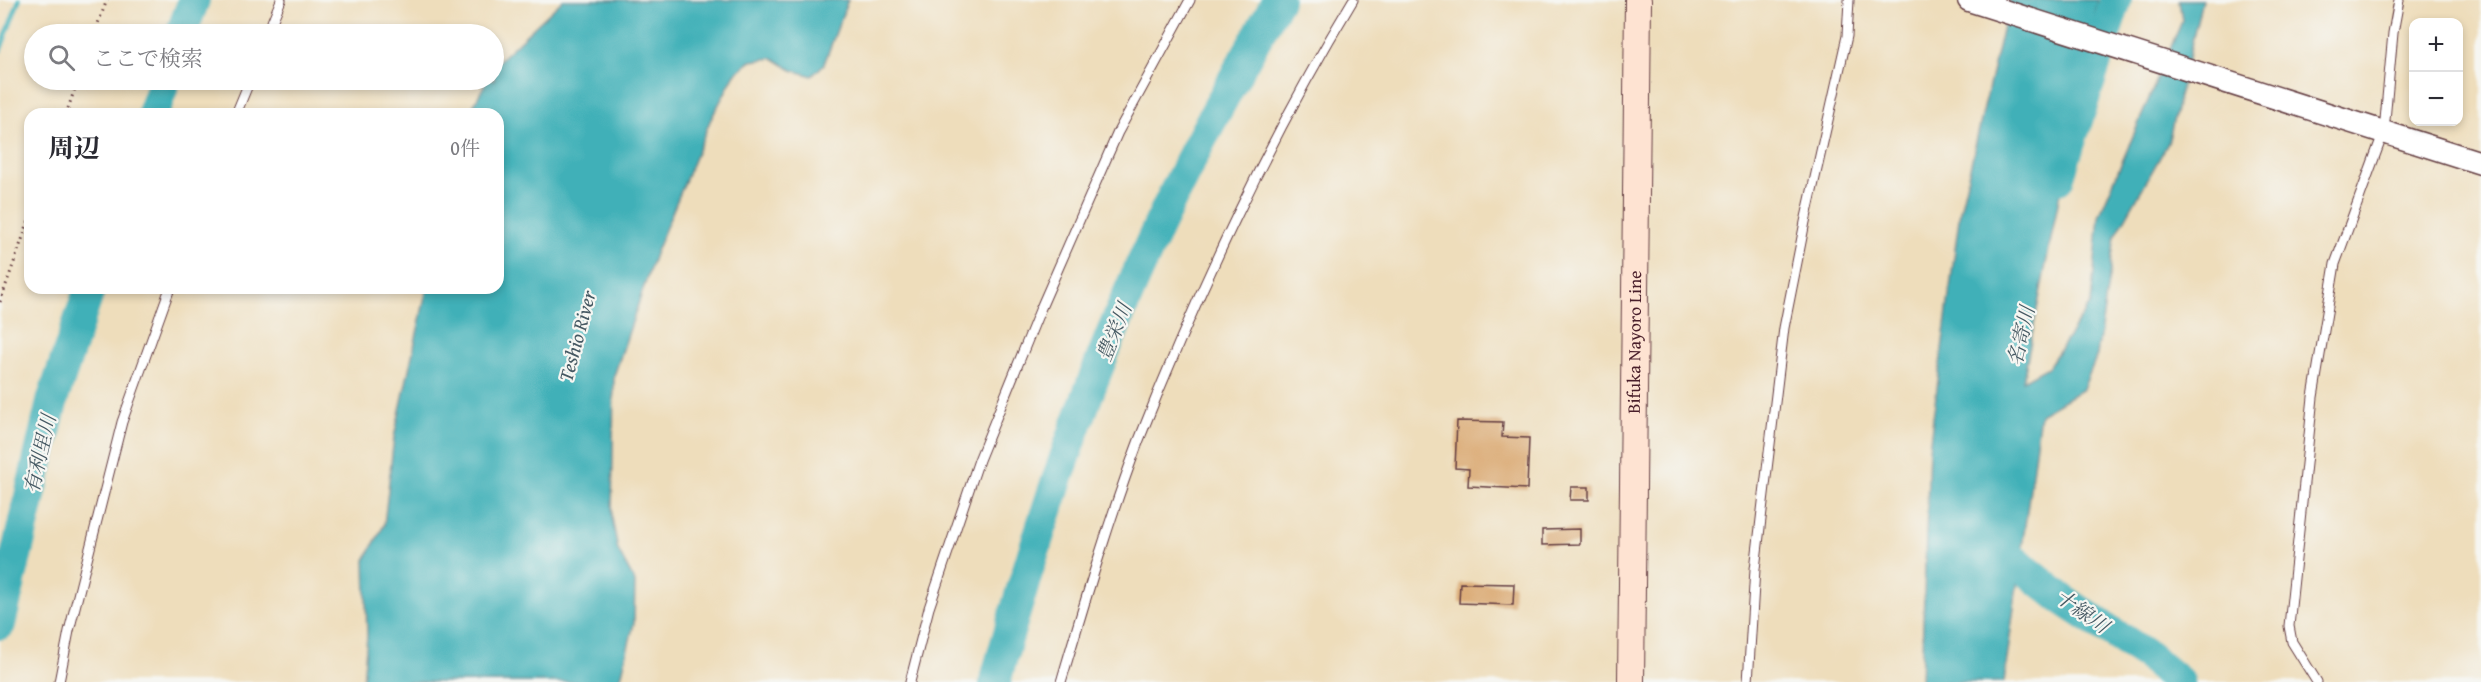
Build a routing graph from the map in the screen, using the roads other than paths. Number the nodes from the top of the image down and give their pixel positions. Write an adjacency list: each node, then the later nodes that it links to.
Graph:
1 (281, 0): 8 (lane)
2 (1190, 0): 15 (lane)
3 (1353, 0): 16 (lane)
4 (1638, 0): 17 (main road, Bifuka Nayoro Line)
5 (1849, 0): 18 (lane)
6 (1969, 0): 11 (street)
7 (2399, 0): 11 (lane)
8 (271, 24)
9 (246, 90): 10 (lane)
10 (238, 108)
11 (2384, 131): 12 (street); 19 (lane)
12 (2481, 163)
13 (168, 294): 14 (lane)
14 (59, 682)
15 (910, 682)
16 (1061, 682)
17 (1631, 682)
18 (1748, 682)
19 (2317, 682)

